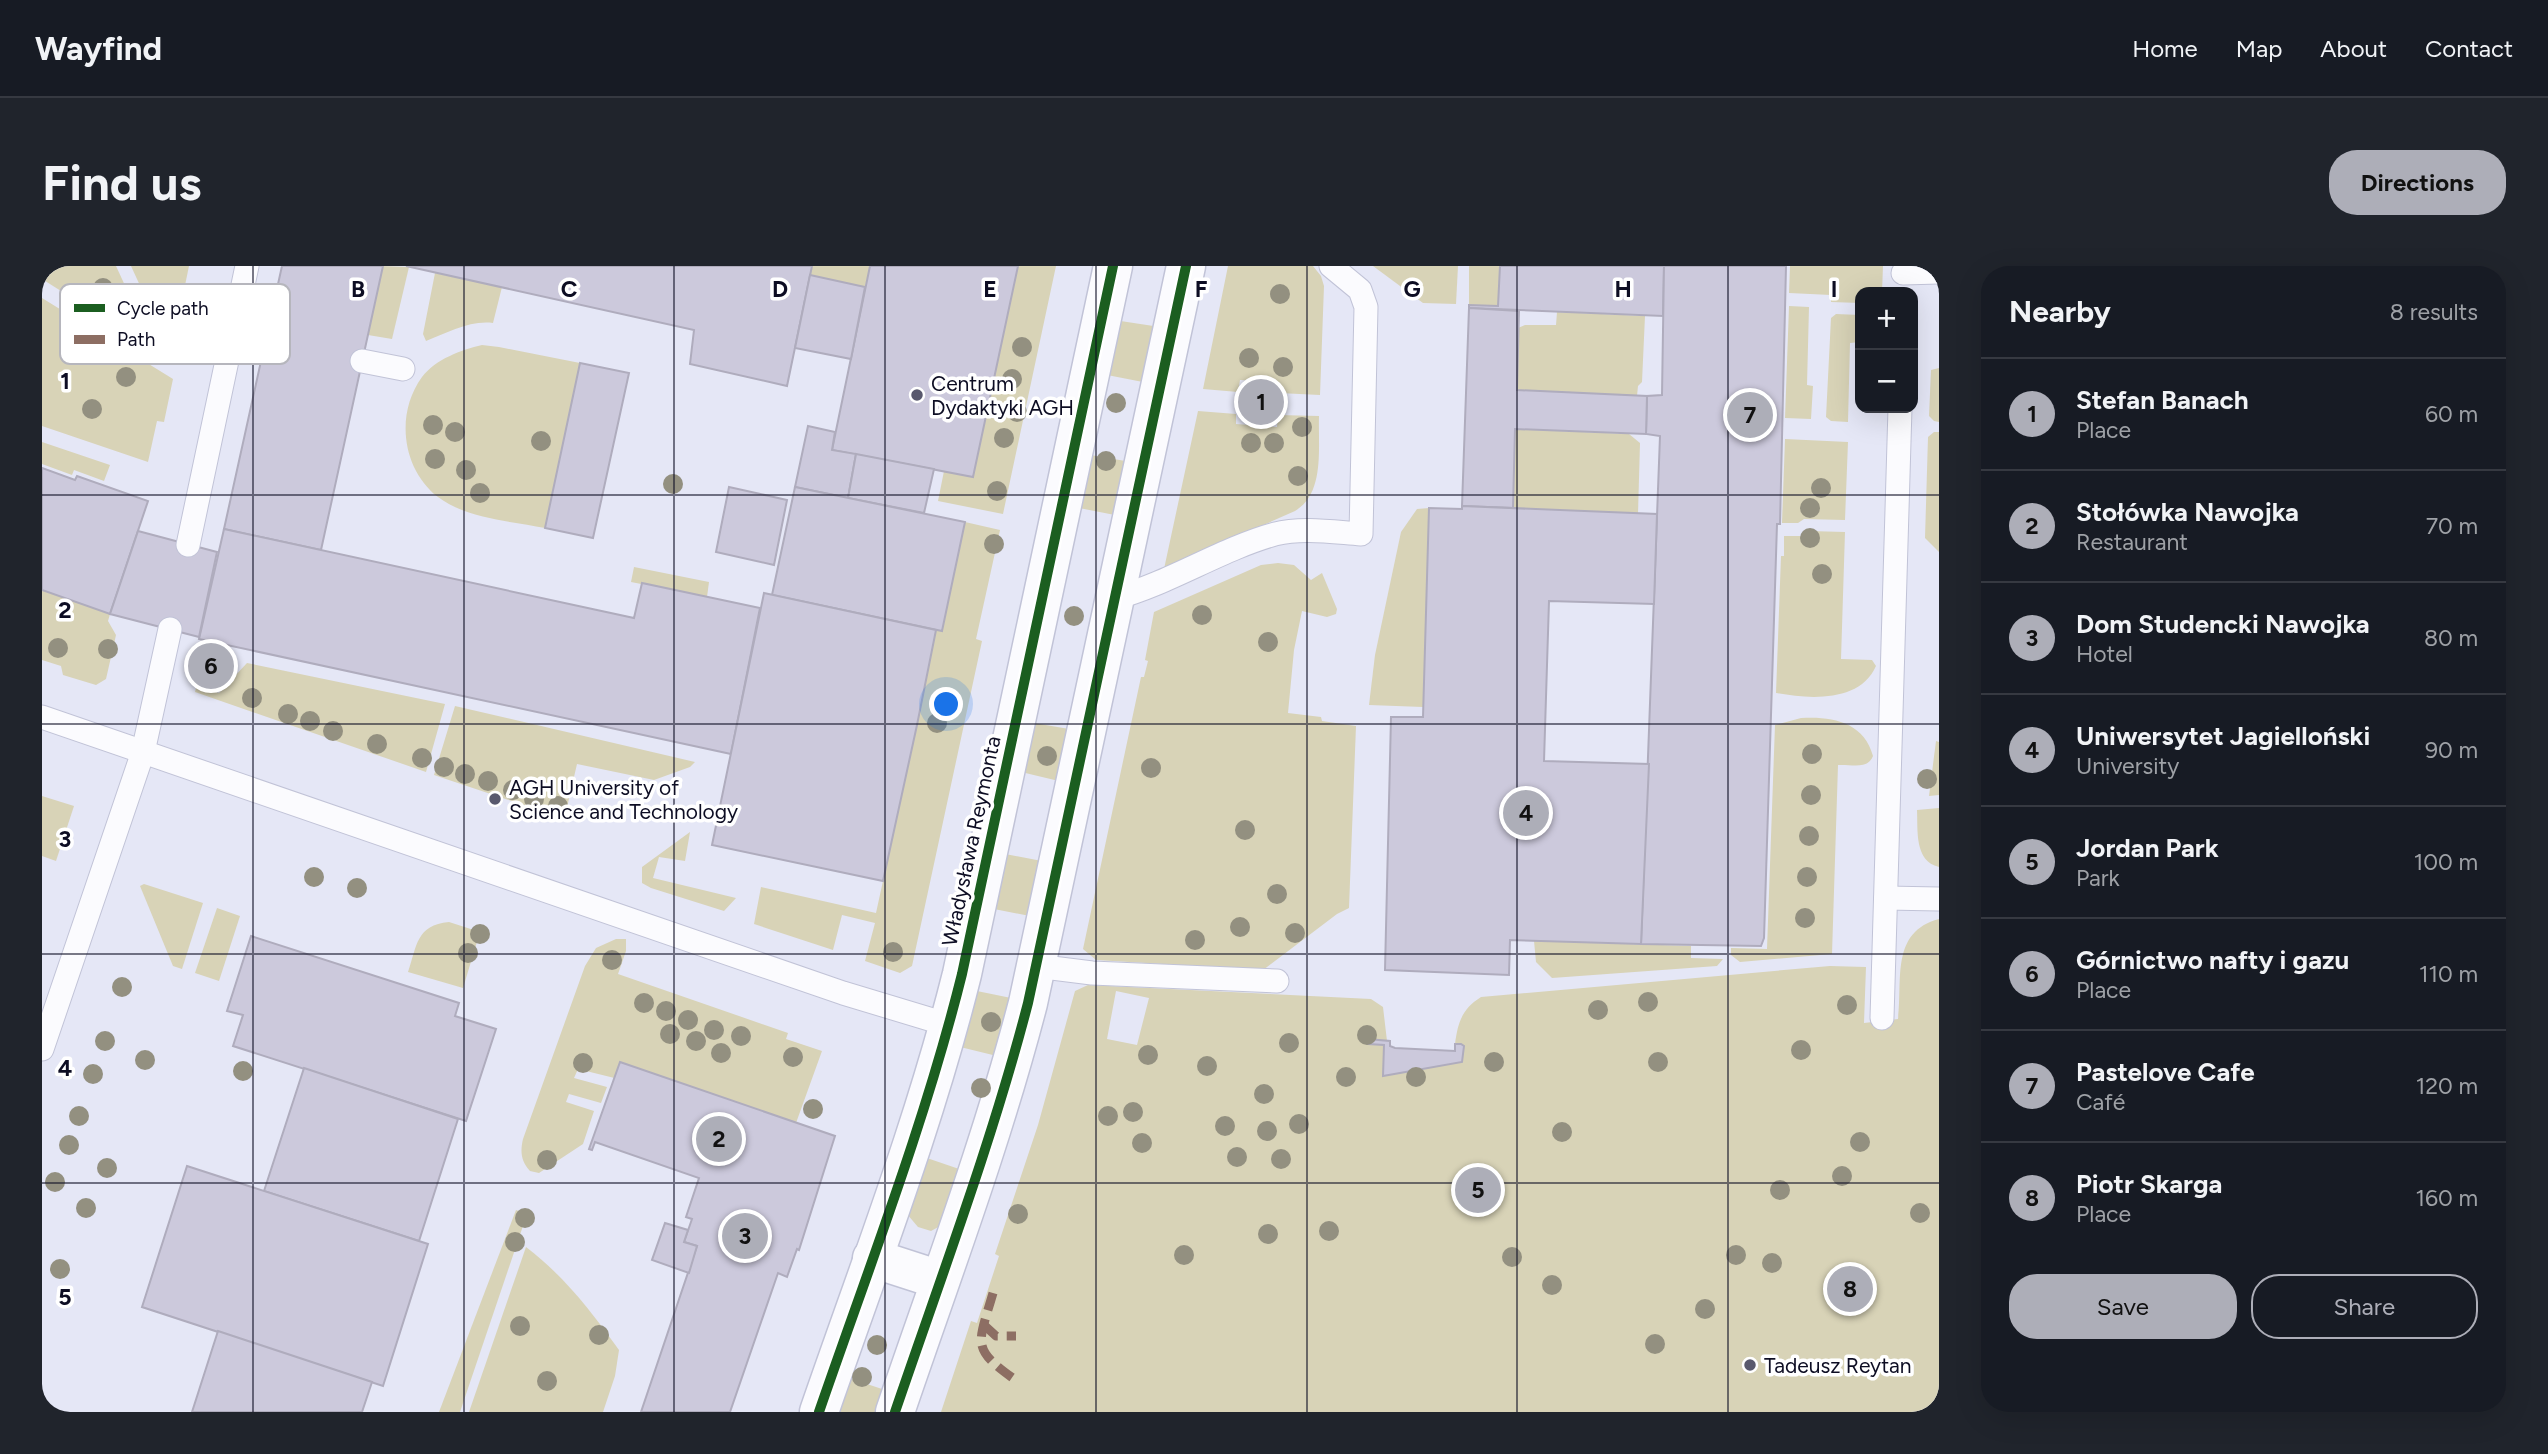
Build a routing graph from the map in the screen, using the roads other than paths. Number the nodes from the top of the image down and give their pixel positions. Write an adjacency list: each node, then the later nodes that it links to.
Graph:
1 (247, 266): 7 (lane)
2 (1113, 266): 22 (street, Władysława Reymonta)
3 (1186, 266): 13 (street)
4 (1331, 266): 13 (lane)
5 (1939, 272): 6 (lane)
6 (1903, 277)
7 (243, 284)
8 (362, 361): 10 (lane)
9 (226, 364): 12 (lane)
10 (403, 369)
11 (1900, 413): 17 (lane)
12 (188, 545)
13 (1115, 598): 19 (street)
14 (170, 629): 16 (lane)
15 (42, 717): 16 (lane)
16 (143, 752): 22 (lane); 23 (lane)
17 (1886, 898): 18 (lane); 21 (lane)
18 (1939, 899)
19 (1036, 966): 20 (lane); 25 (street)
20 (1277, 981)
21 (1882, 1018)
22 (949, 1025): 24 (street, Władysława Reymonta)
23 (42, 1049)
24 (872, 1258): 25 (street); 26 (street, Władysława Reymonta)
25 (940, 1280): 27 (street)
26 (819, 1412)
27 (895, 1412)

